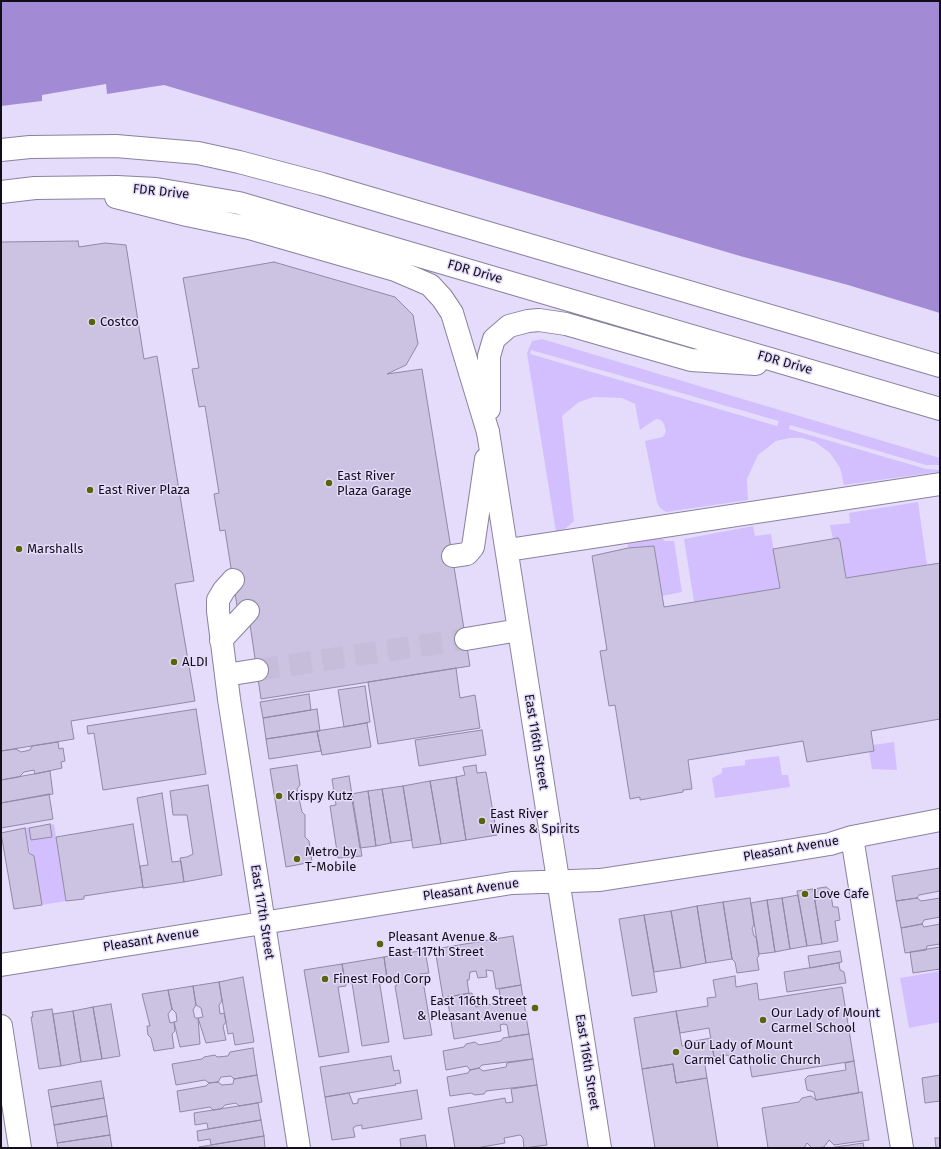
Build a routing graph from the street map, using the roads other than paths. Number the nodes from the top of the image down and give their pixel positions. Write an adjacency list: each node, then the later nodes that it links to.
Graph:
1 (1, 150): 5 (main road)
2 (76, 186): 3 (main road, FDR Drive); 4 (main road, FDR Drive); 7 (main road)
3 (1, 192)
4 (793, 366): 6 (main road, FDR Drive); 7 (main road)
5 (940, 366)
6 (940, 409)
7 (489, 434): 9 (main road, East 116th Street); 10 (main road)
8 (940, 484): 9 (main road)
9 (508, 550): 12 (main road, East 116th Street)
10 (454, 556)
11 (230, 609): 15 (main road, East 117th Street)
12 (519, 630): 13 (main road); 18 (main road, East 116th Street)
13 (466, 639)
14 (257, 670): 15 (main road)
15 (226, 675): 19 (main road, East 117th Street)
16 (940, 820): 17 (main road, Pleasant Avenue)
17 (852, 837): 18 (main road, Pleasant Avenue); 25 (main road)
18 (558, 881): 19 (main road, Pleasant Avenue); 24 (main road, East 116th Street)
19 (264, 922): 20 (main road, Pleasant Avenue); 23 (main road, East 117th Street)
20 (1, 965)
21 (1, 1026): 22 (main road)
22 (20, 1148)
23 (299, 1148)
24 (600, 1148)
25 (902, 1148)

